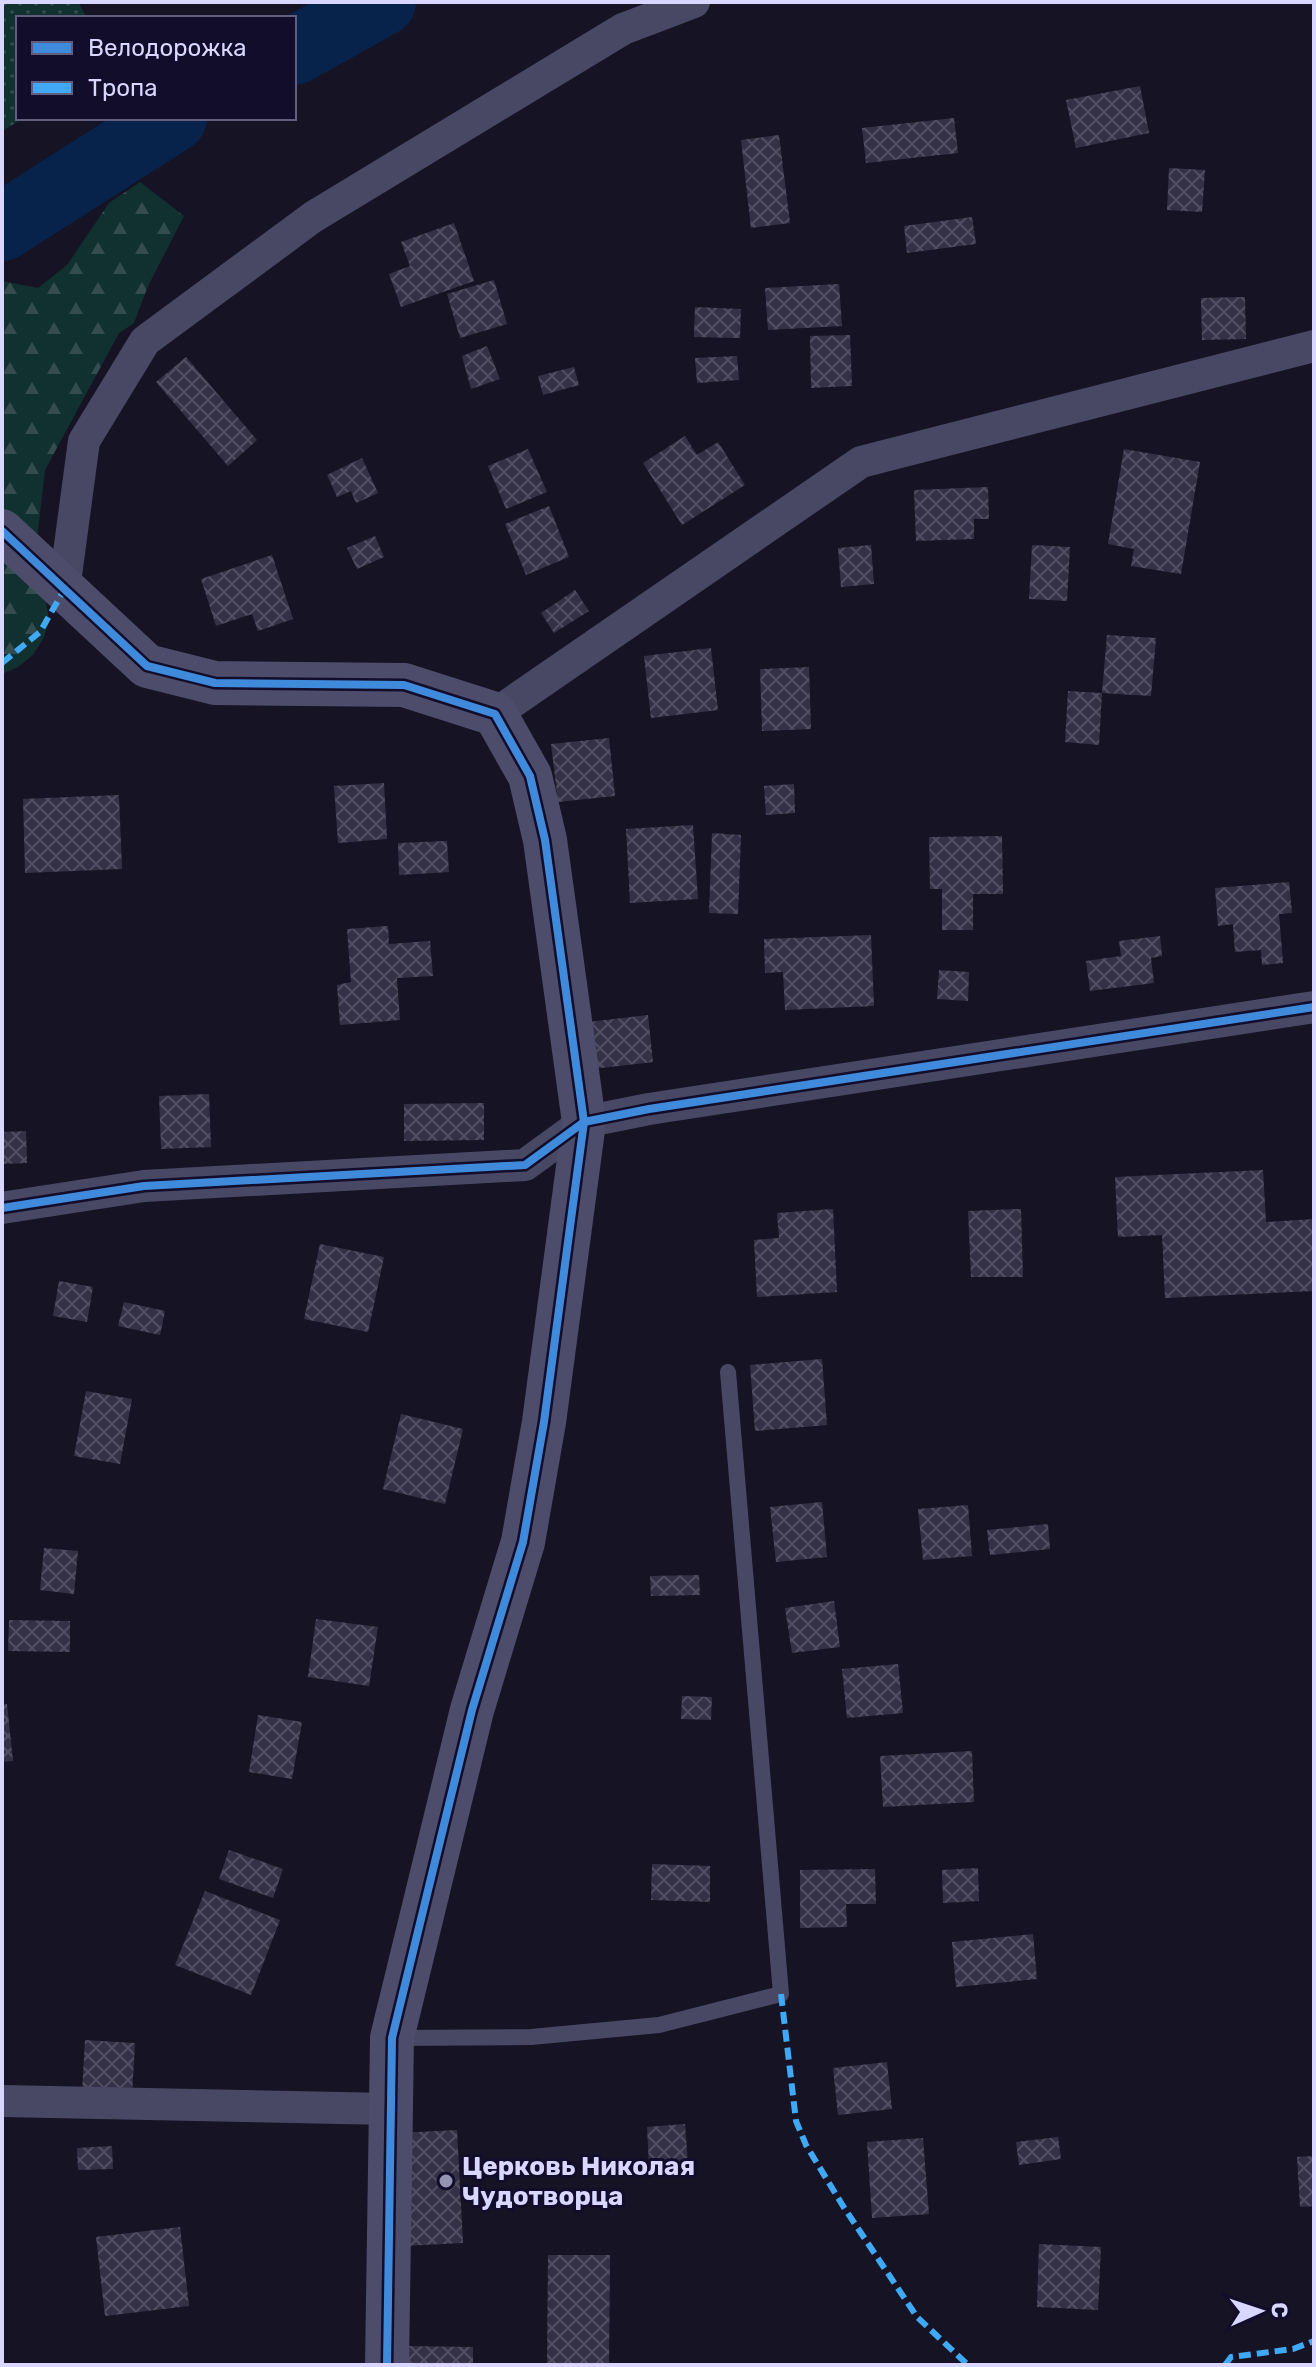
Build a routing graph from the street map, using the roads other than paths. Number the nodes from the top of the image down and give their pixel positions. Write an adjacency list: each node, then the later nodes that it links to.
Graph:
1 (694, 2): 4 (street)
2 (1314, 346): 5 (street)
3 (2, 531): 4 (street)
4 (64, 590): 5 (street)
5 (495, 714): 7 (street)
6 (1314, 1007): 7 (street)
7 (584, 1122): 8 (street); 10 (street)
8 (2, 1208)
9 (728, 1372): 10 (lane)
10 (392, 2038): 12 (street)
11 (2, 2101): 12 (street)
12 (391, 2109): 13 (street)
13 (387, 2365)

